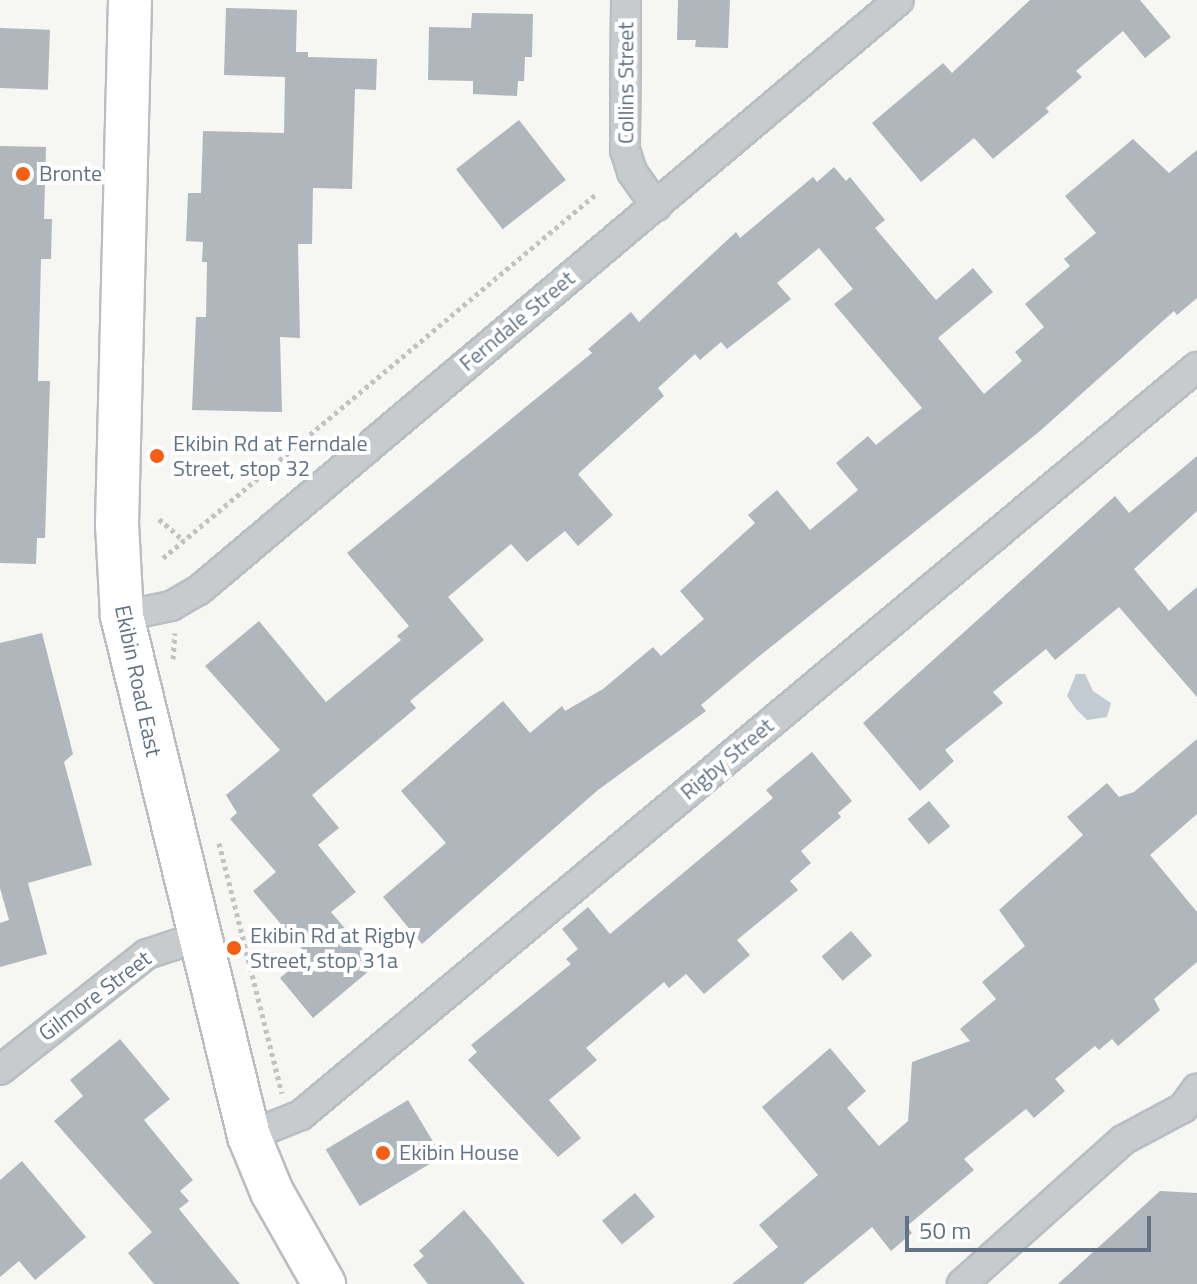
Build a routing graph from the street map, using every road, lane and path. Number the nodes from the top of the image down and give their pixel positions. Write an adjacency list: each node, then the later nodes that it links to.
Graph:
1 (130, 0): 10 (street, Ekibin Road East)
2 (626, 0): 5 (street, Collins Street)
3 (899, 0): 5 (street, Ferndale Street)
4 (596, 194): 8 (path)
5 (656, 206): 10 (street, Ferndale Street)
6 (1197, 367): 18 (street, Rigby Street)
7 (159, 519): 8 (path)
8 (184, 541): 9 (path)
9 (163, 558)
10 (122, 616): 14 (street, Ekibin Road East)
11 (175, 632): 12 (path)
12 (176, 673)
13 (215, 827): 16 (path)
14 (199, 937): 15 (street, Gilmore Street); 18 (street, Ekibin Road East)
15 (0, 1070)
16 (285, 1105)
17 (1192, 1108): 20 (street)
18 (249, 1136): 19 (street, Ekibin Road East)
19 (324, 1284)
20 (962, 1284)

